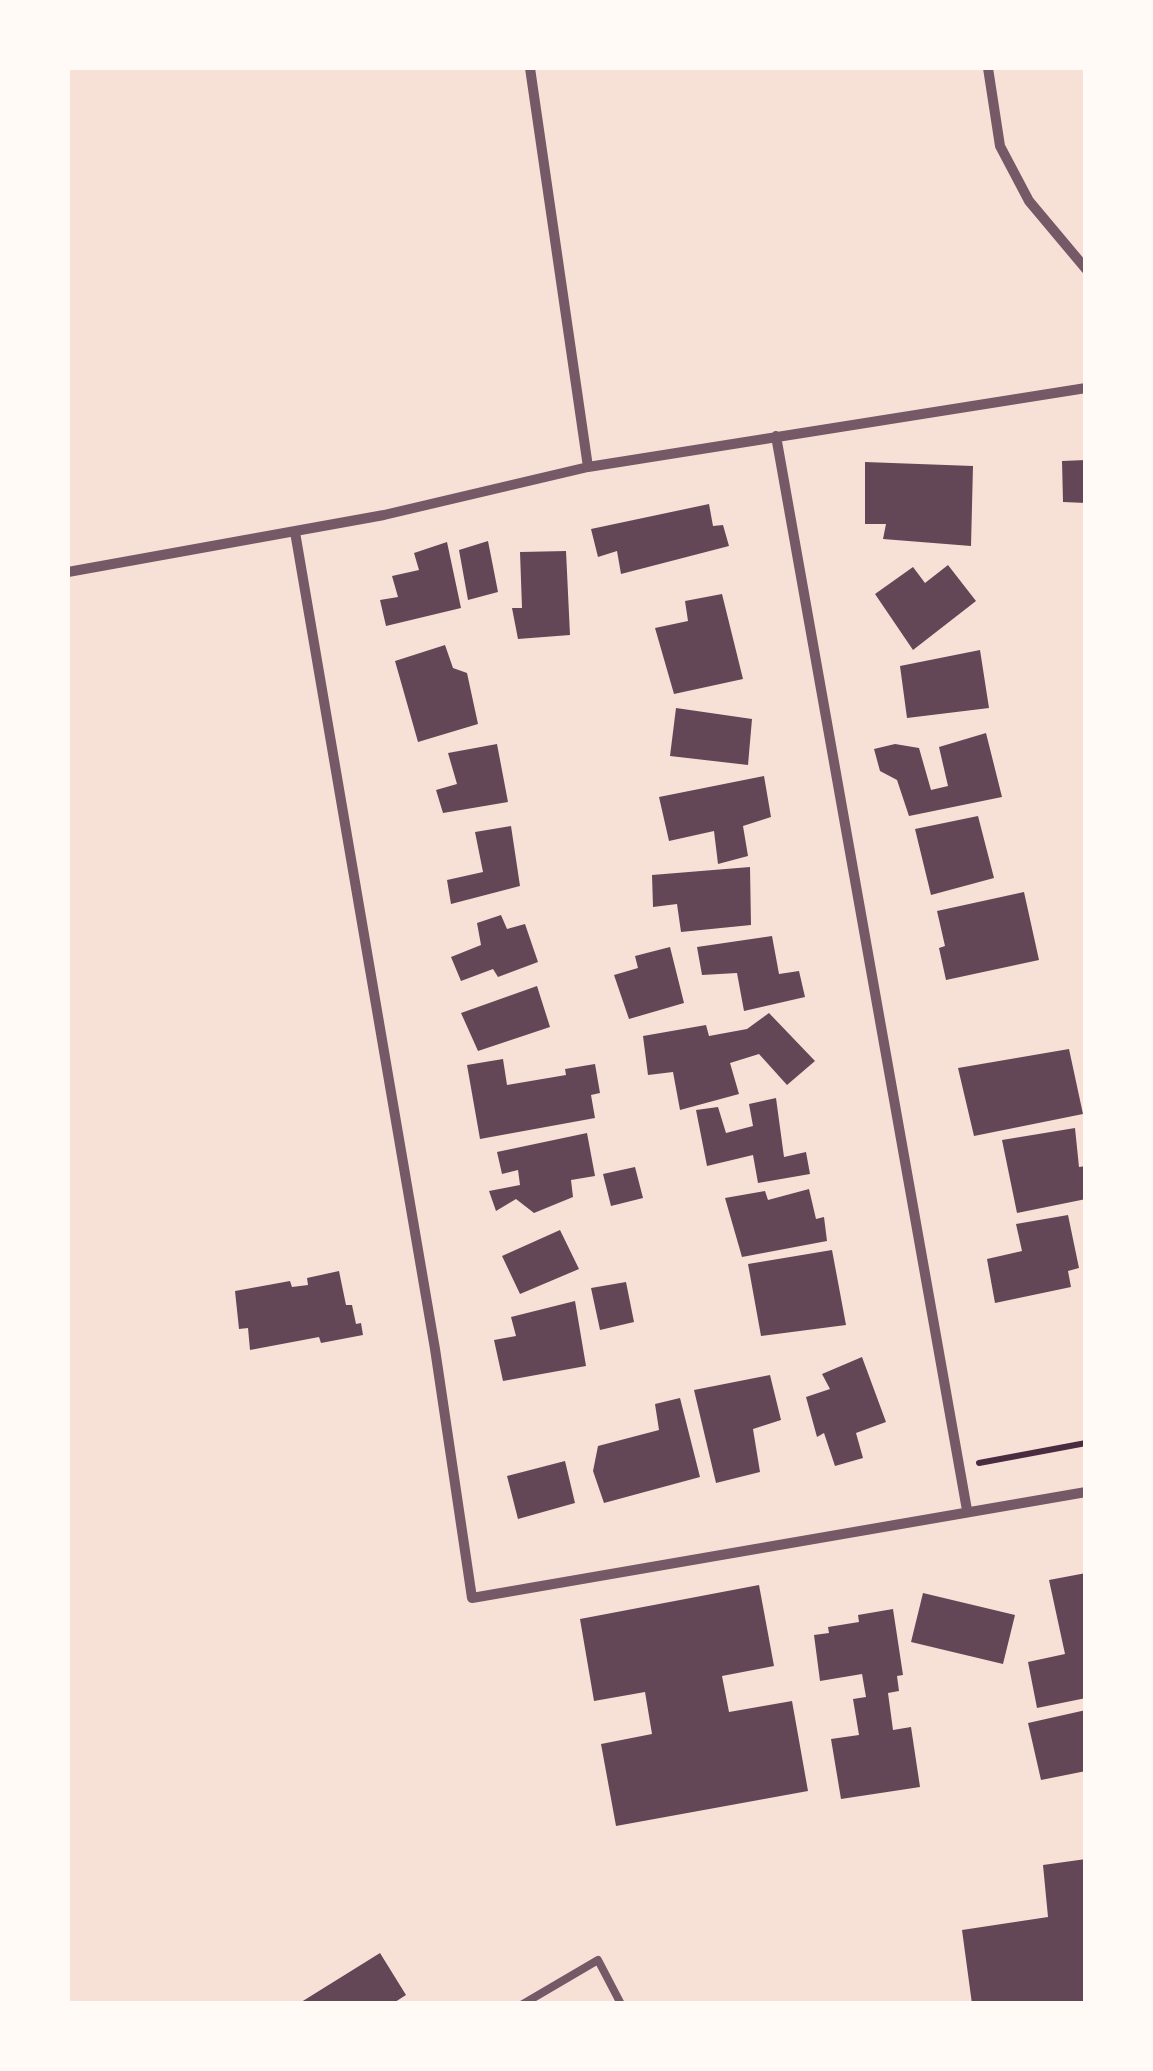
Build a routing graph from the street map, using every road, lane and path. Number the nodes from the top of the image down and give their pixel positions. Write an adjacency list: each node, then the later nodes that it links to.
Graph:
1 (530, 68): 6 (street)
2 (988, 68): 3 (street)
3 (1086, 269)
4 (1086, 388): 5 (street)
5 (776, 436): 6 (street); 10 (street)
6 (588, 467): 7 (street)
7 (294, 532): 8 (street); 12 (street)
8 (68, 572)
9 (1086, 1443): 10 (path)
10 (959, 1467): 12 (street)
11 (1086, 1492): 12 (street)
12 (967, 1510)
13 (523, 2004): 14 (lane)
14 (621, 2004)

